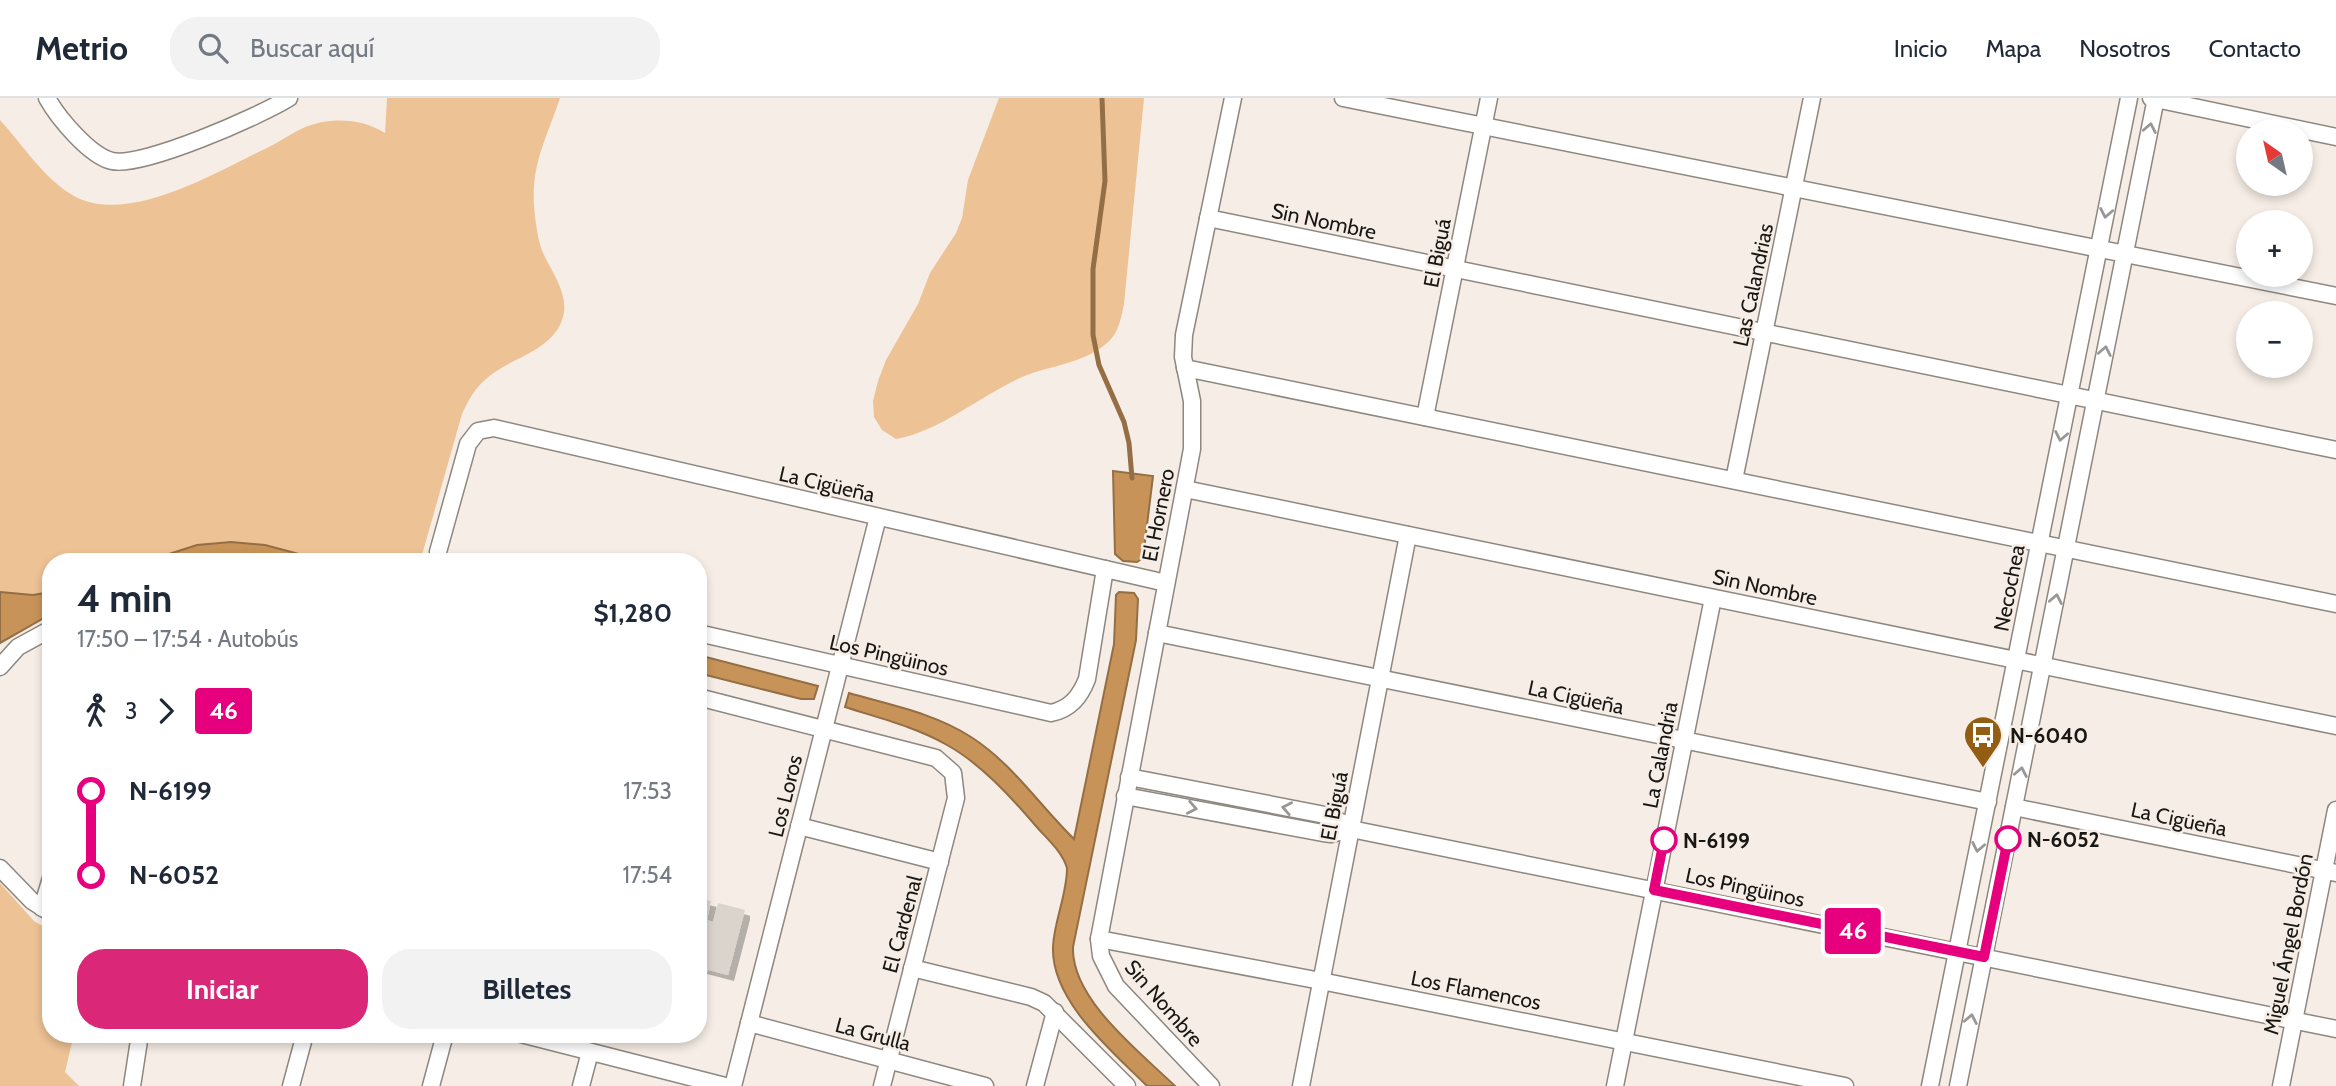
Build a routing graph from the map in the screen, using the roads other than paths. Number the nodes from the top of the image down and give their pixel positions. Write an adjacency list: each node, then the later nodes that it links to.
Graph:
1 (47, 98): 2 (street)
2 (289, 98)
3 (1233, 98): 12 (street, El Hornero)
4 (1343, 98): 9 (street)
5 (1489, 98): 9 (street, El Biguá)
6 (1812, 98): 11 (street, Las Calandrias)
7 (2129, 98): 13 (street, Necochea, one-way to 13)
8 (2154, 98): 10 (street); 14 (street, one-way to 8)
9 (1484, 126): 11 (street); 15 (street, El Biguá)
10 (2336, 137)
11 (1794, 188): 13 (street); 17 (street, Las Calandrias)
12 (1208, 218): 15 (street, Sin Nombre); 18 (street, El Hornero)
13 (2099, 249): 14 (street); 19 (street, Necochea)
14 (2125, 254): 16 (street); 20 (street, one-way to 14)
15 (1455, 269): 17 (street, Sin Nombre); 21 (street, El Biguá)
16 (2336, 296)
17 (1765, 333): 19 (street, Sin Nombre); 23 (street, Las Calandrias)
18 (1185, 368): 21 (street); 24 (street, El Hornero)
19 (2069, 395): 20 (street, Sin Nombre); 27 (street, Necochea, one-way to 27)
20 (2096, 400): 22 (street, Sin Nombre); 28 (street)
21 (1425, 417): 23 (street)
22 (2336, 450)
23 (1734, 480): 27 (street)
24 (1185, 489): 26 (street, Sin Nombre); 31 (street, El Hornero)
25 (878, 517): 29 (street, La Cigüeña); 30 (street, La Cigüeña); 38 (street, Los Loros)
26 (1408, 535): 32 (street, Sin Nombre); 41 (street, El Biguá)
27 (2040, 543): 28 (street); 37 (street, Necochea)
28 (2066, 548): 33 (street); 39 (street, one-way to 28)
29 (438, 553)
30 (1105, 569): 31 (street, La Cigüeña); 38 (street, Los Pingüinos)
31 (1166, 583): 34 (street, El Hornero)
32 (1713, 598): 37 (street, Sin Nombre); 45 (street, La Calandria)
33 (2336, 604)
34 (1157, 633): 41 (street, La Cigüeña); 46 (street, El Hornero)
35 (42, 634): 40 (street)
36 (707, 635): 38 (street, Los Pingüinos)
37 (2016, 660): 39 (street, Sin Nombre); 48 (street, Necochea)
38 (840, 666): 44 (street, Los Loros)
39 (2043, 666): 43 (street, Sin Nombre); 49 (street, one-way to 39)
40 (0, 667)
41 (1380, 678): 45 (street, La Cigüeña); 52 (street, El Biguá)
42 (707, 698): 44 (street)
43 (2336, 726)
44 (824, 729): 51 (street, Los Loros); 53 (street, El Cardenal)
45 (1684, 740): 48 (street, La Cigüeña); 56 (street, La Calandria)
46 (1129, 777): 47 (street, El Hornero); 52 (street, Los Pingüinos, one-way to 46)
47 (1125, 796): 52 (street, Los Pingüinos, one-way to 52); 58 (street, El Hornero)
48 (1988, 802): 59 (street, Necochea, one-way to 59)
49 (2014, 807): 55 (street, La Cigüeña); 60 (street)
50 (2336, 810): 55 (street, Miguel Ángel Bordón)
51 (799, 826): 53 (street); 65 (street, Los Loros)
52 (1351, 829): 56 (street, Los Pingüinos); 62 (street, El Biguá)
53 (940, 862): 61 (street, El Cardenal)
54 (0, 868): 57 (street)
55 (2330, 872): 64 (street, Miguel Ángel Bordón)
56 (1654, 890): 59 (street, Los Pingüinos); 67 (street, La Calandria)
57 (42, 907)
58 (1099, 939): 62 (street, Los Flamencos); 84 (street, Sin Nombre)
59 (1957, 952): 60 (street, Los Pingüinos); 88 (street, Necochea)
60 (1984, 957): 64 (street, Los Pingüinos); 89 (street, one-way to 60)
61 (912, 968): 63 (street); 73 (street, El Cardenal)
62 (1321, 981): 67 (street, Los Flamencos); 85 (street, El Biguá)
63 (1055, 1012): 82 (street); 83 (street)
64 (2294, 1020): 66 (street, Los Pingüinos); 90 (street, Miguel Ángel Bordón)
65 (749, 1023): 73 (street, La Grulla); 79 (street, Los Loros)
66 (2336, 1029)
67 (1624, 1041): 86 (street, La Calandria); 87 (street, Los Flamencos)
68 (139, 1043): 74 (street)
69 (303, 1043): 75 (street)
70 (443, 1043): 76 (street)
71 (556, 1043): 72 (street)
72 (590, 1052): 77 (street); 78 (street)
73 (888, 1060): 80 (street, El Cardenal); 81 (street, La Grulla)
74 (132, 1086)
75 (291, 1086)
76 (431, 1086)
77 (581, 1086)
78 (725, 1086)
79 (733, 1086)
80 (882, 1086)
81 (985, 1086)
82 (1035, 1086)
83 (1127, 1086)
84 (1211, 1086)
85 (1301, 1086)
86 (1615, 1086)
87 (1845, 1086)
88 (1930, 1086)
89 (1958, 1086)
90 (2281, 1086)

